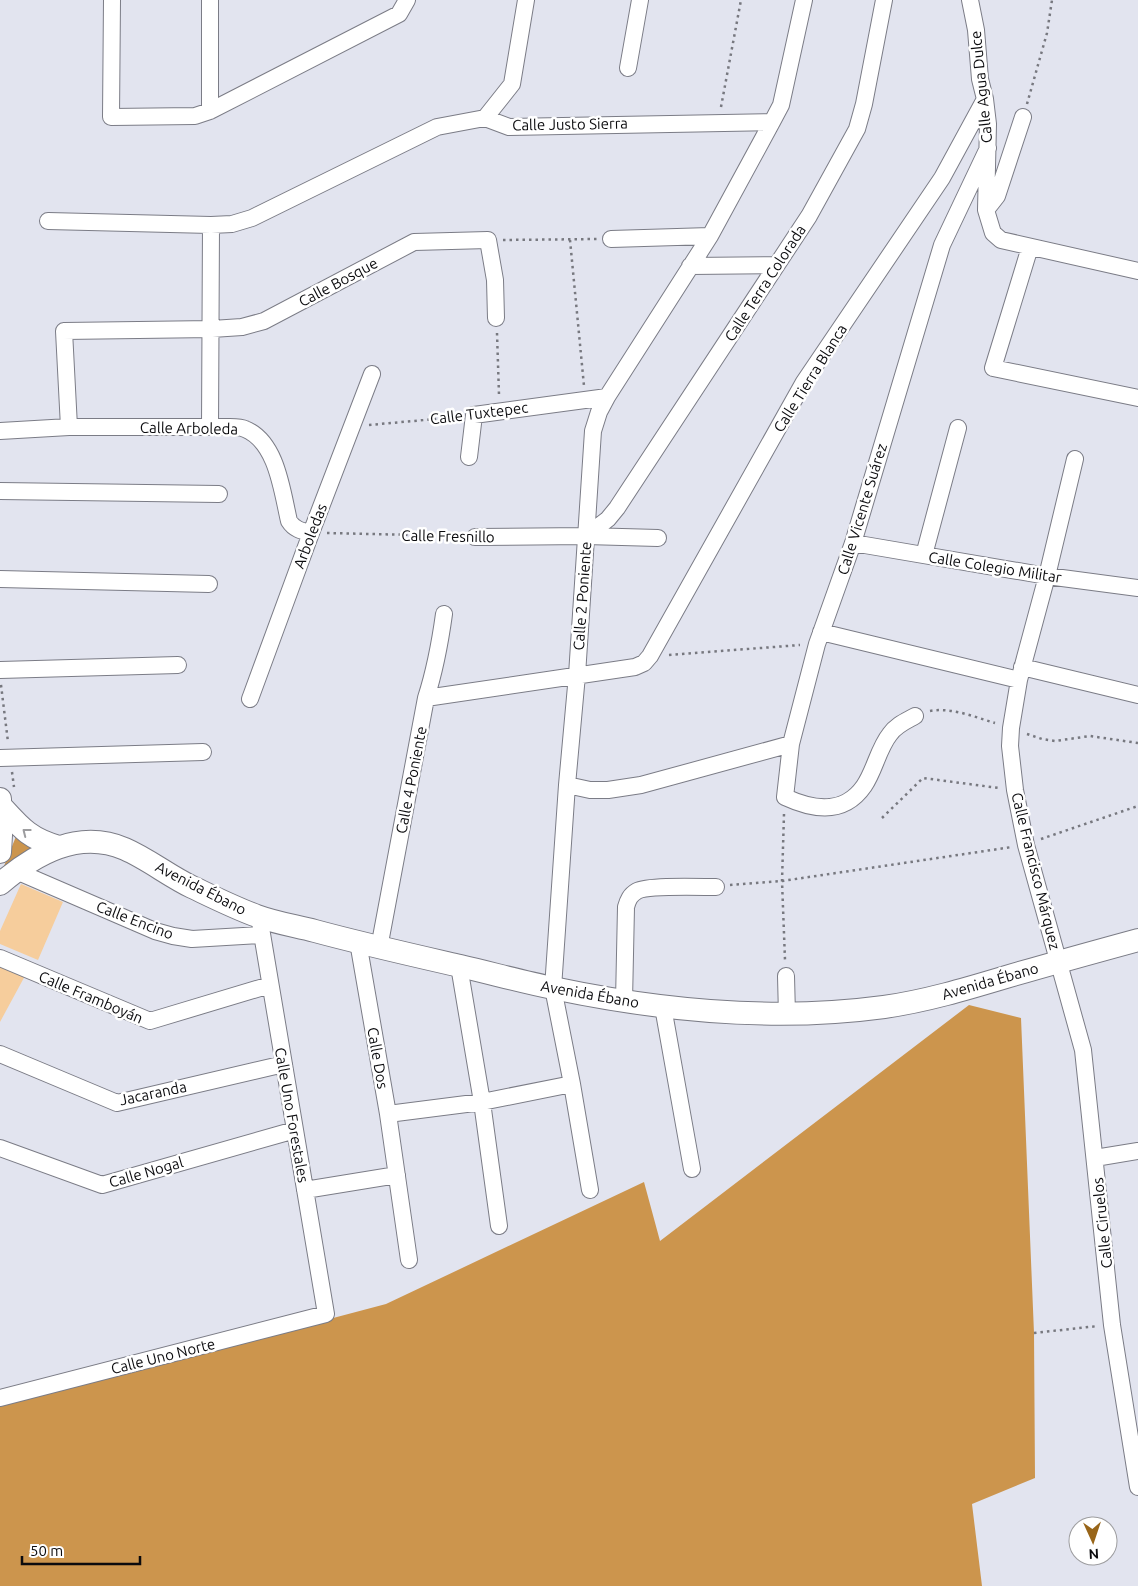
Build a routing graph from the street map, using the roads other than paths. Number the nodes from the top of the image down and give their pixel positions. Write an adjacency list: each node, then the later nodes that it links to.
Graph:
1 (112, 0): 11 (street)
2 (210, 0): 11 (street)
3 (407, 0): 11 (street)
4 (526, 0): 13 (street)
5 (640, 0): 9 (street)
6 (804, 0): 14 (street, Calle 2 Poniente)
7 (884, 0): 23 (street, Calle Terra Colorada)
8 (970, 0): 10 (street, Calle Agua Dulce)
9 (628, 68)
10 (985, 99): 15 (street, Calle Agua Dulce); 53 (street, Calle Tierra Blanca)
11 (210, 111)
12 (1023, 117): 16 (street)
13 (485, 118): 14 (street, Calle Justo Sierra); 18 (street)
14 (772, 122): 19 (street, Calle 2 Poniente)
15 (988, 148): 16 (street, Calle Agua Dulce); 42 (street, Calle Vicente Suárez)
16 (986, 210): 21 (street, Calle Agua Dulce)
17 (48, 221): 18 (street)
18 (211, 225): 26 (street)
19 (710, 236): 20 (street); 22 (street, Calle 2 Poniente)
20 (611, 239)
21 (1030, 247): 24 (street); 29 (street)
22 (690, 266): 23 (street); 28 (street, Calle 2 Poniente)
23 (777, 266): 40 (street, Calle Terra Colorada)
24 (1138, 271)
25 (496, 318): 26 (street, Calle Bosque)
26 (212, 329): 30 (street, Calle Bosque); 31 (street)
27 (372, 374): 38 (street, Arboledas)
28 (607, 397): 34 (street, Calle Tuxtepec); 40 (street, Calle 2 Poniente)
29 (1138, 398)
30 (69, 427): 31 (street, Calle Arboleda); 33 (street, Calle Arboleda)
31 (210, 427): 38 (street, Calle Arboleda)
32 (958, 428): 43 (street)
33 (0, 431)
34 (469, 457)
35 (1075, 459): 44 (street, Calle Francisco Márquez)
36 (0, 491): 37 (street)
37 (219, 494)
38 (311, 533): 56 (street, Arboledas)
39 (475, 536): 40 (street, Calle Fresnillo)
40 (586, 536): 41 (street); 53 (street, Calle 2 Poniente)
41 (658, 538)
42 (853, 543): 43 (street, Calle Colegio Militar); 49 (street, Calle Vicente Suárez)
43 (924, 555): 44 (street, Calle Colegio Militar)
44 (1047, 576): 47 (street, Calle Colegio Militar); 52 (street, Calle Francisco Márquez)
45 (0, 579): 46 (street)
46 (209, 584)
47 (1138, 588)
48 (444, 614): 55 (street, Calle 4 Poniente)
49 (819, 638): 52 (street); 58 (street, Calle Vicente Suárez)
50 (178, 665): 51 (street)
51 (0, 670)
52 (1020, 673): 54 (street); 71 (street, Calle Francisco Márquez)
53 (578, 675): 55 (street); 61 (street, Calle 2 Poniente)
54 (1138, 695)
55 (426, 698): 69 (street, Calle 4 Poniente)
56 (250, 699)
57 (915, 716): 58 (street, Calle Vicente Suárez)
58 (791, 744): 61 (street)
59 (202, 752): 60 (street)
60 (0, 758)
61 (567, 785): 75 (street, Calle 2 Poniente)
62 (1, 802): 63 (main road, Avenida Ébano, one-way to 62); 64 (main road)
63 (59, 846): 65 (main road, Avenida Ébano); 67 (main road, Avenida Ébano)
64 (0, 852)
65 (8, 877): 67 (street, Calle Encino)
66 (716, 887): 76 (street)
67 (260, 926): 69 (main road, Avenida Ébano); 74 (street, Calle Uno Forestales)
68 (1138, 940): 71 (main road, Avenida Ébano)
69 (368, 945): 72 (main road, Avenida Ébano); 83 (street, Calle Dos)
70 (0, 958): 74 (street, Calle Framboyán)
71 (1059, 962): 78 (main road, Avenida Ébano); 87 (street, Calle Ciruelos)
72 (459, 966): 75 (main road, Avenida Ébano); 82 (street)
73 (786, 976): 78 (street)
74 (270, 985): 80 (street, Calle Uno Forestales)
75 (553, 988): 76 (main road, Avenida Ébano); 81 (street, Calle 2 Poniente)
76 (624, 1001): 77 (main road, Avenida Ébano)
77 (663, 1007): 78 (main road, Avenida Ébano); 88 (street)
78 (787, 1015)
79 (0, 1054): 80 (street, Jacaranda)
80 (284, 1064): 84 (street, Calle Uno Forestales)
81 (572, 1084): 82 (street); 91 (street, Calle 2 Poniente)
82 (482, 1102): 83 (street); 92 (street)
83 (388, 1114): 89 (street, Calle Dos)
84 (295, 1130): 85 (street, Calle Nogal); 90 (street, Calle Uno Forestales)
85 (0, 1148)
86 (1138, 1151): 87 (street)
87 (1095, 1158): 96 (street, Calle Ciruelos)
88 (692, 1169)
89 (397, 1175): 90 (street); 93 (street, Calle Dos)
90 (305, 1190): 94 (street, Calle Uno Forestales)
91 (590, 1190)
92 (499, 1226)
93 (409, 1260)
94 (326, 1314): 95 (street, Calle Uno Norte)
95 (0, 1398)
96 (1138, 1483)

